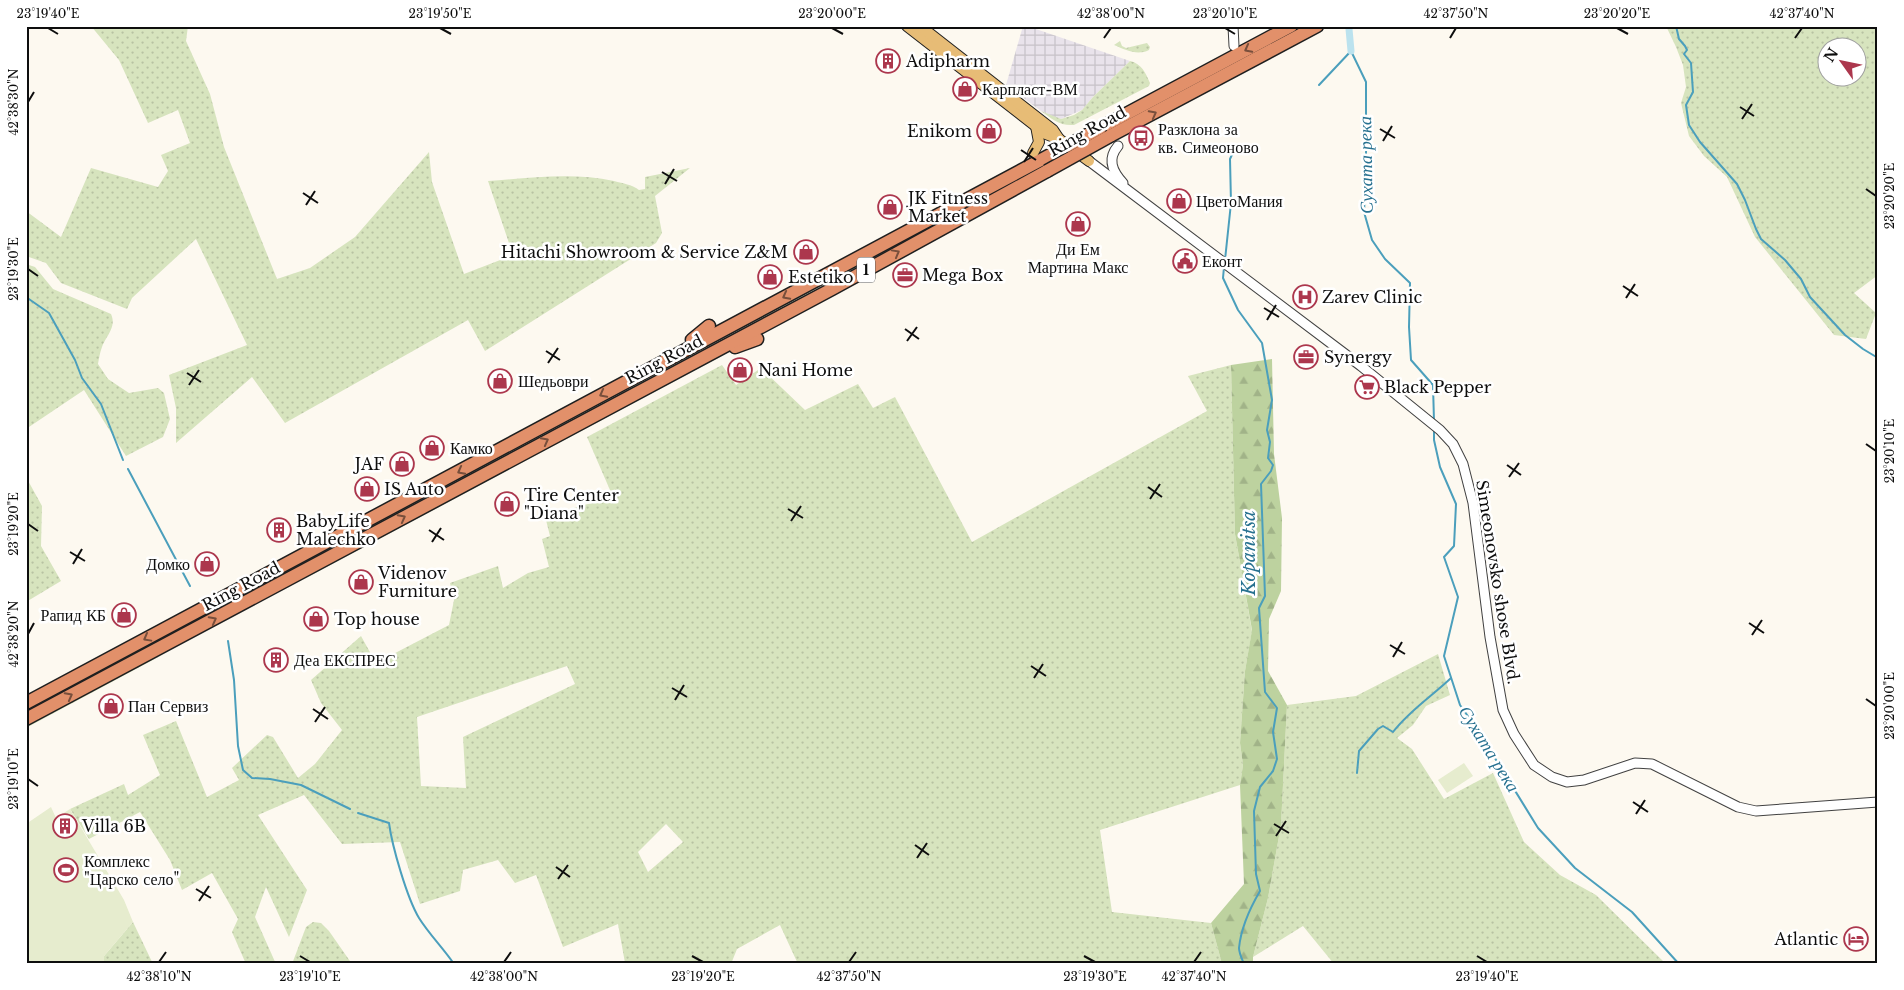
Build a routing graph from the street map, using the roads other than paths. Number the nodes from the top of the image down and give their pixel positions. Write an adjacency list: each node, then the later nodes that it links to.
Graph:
1 (908, 26): 7 (main road, Simeonovsko shose Blvd.)
2 (920, 26): 9 (main road, Simeonovsko shose Blvd.)
3 (1233, 26): 6 (street)
4 (1291, 26): 8 (highway, Ring Road / 1, one-way to 8)
5 (1317, 26): 8 (highway, Ring Road / 1, one-way to 5)
6 (1234, 46)
7 (1036, 126): 9 (main road, Simeonovsko shose Blvd.); 10 (main road)
8 (1109, 137): 10 (highway, Ring Road / 1, bridge); 12 (street); 13 (highway, Ring Road / 1, one-way to 8, bridge)
9 (1059, 139): 11 (main road, Simeonovsko shose Blvd.)
10 (1035, 157): 14 (highway, Ring Road / 1, one-way to 14)
11 (1089, 162): 12 (street, Simeonovsko shose Blvd.)
12 (1137, 197): 23 (street, Simeonovsko shose Blvd.)
13 (832, 289): 17 (highway); 20 (highway, Ring Road / 1)
14 (769, 305): 15 (highway); 19 (highway, Ring Road / 1)
15 (722, 320)
16 (709, 326): 19 (highway)
17 (777, 328)
18 (757, 339): 20 (highway)
19 (662, 362): 21 (highway, Ring Road / 1, one-way to 21)
20 (684, 367): 22 (highway, Ring Road / 1, one-way to 20)
21 (26, 703)
22 (26, 719)
23 (1878, 802)

